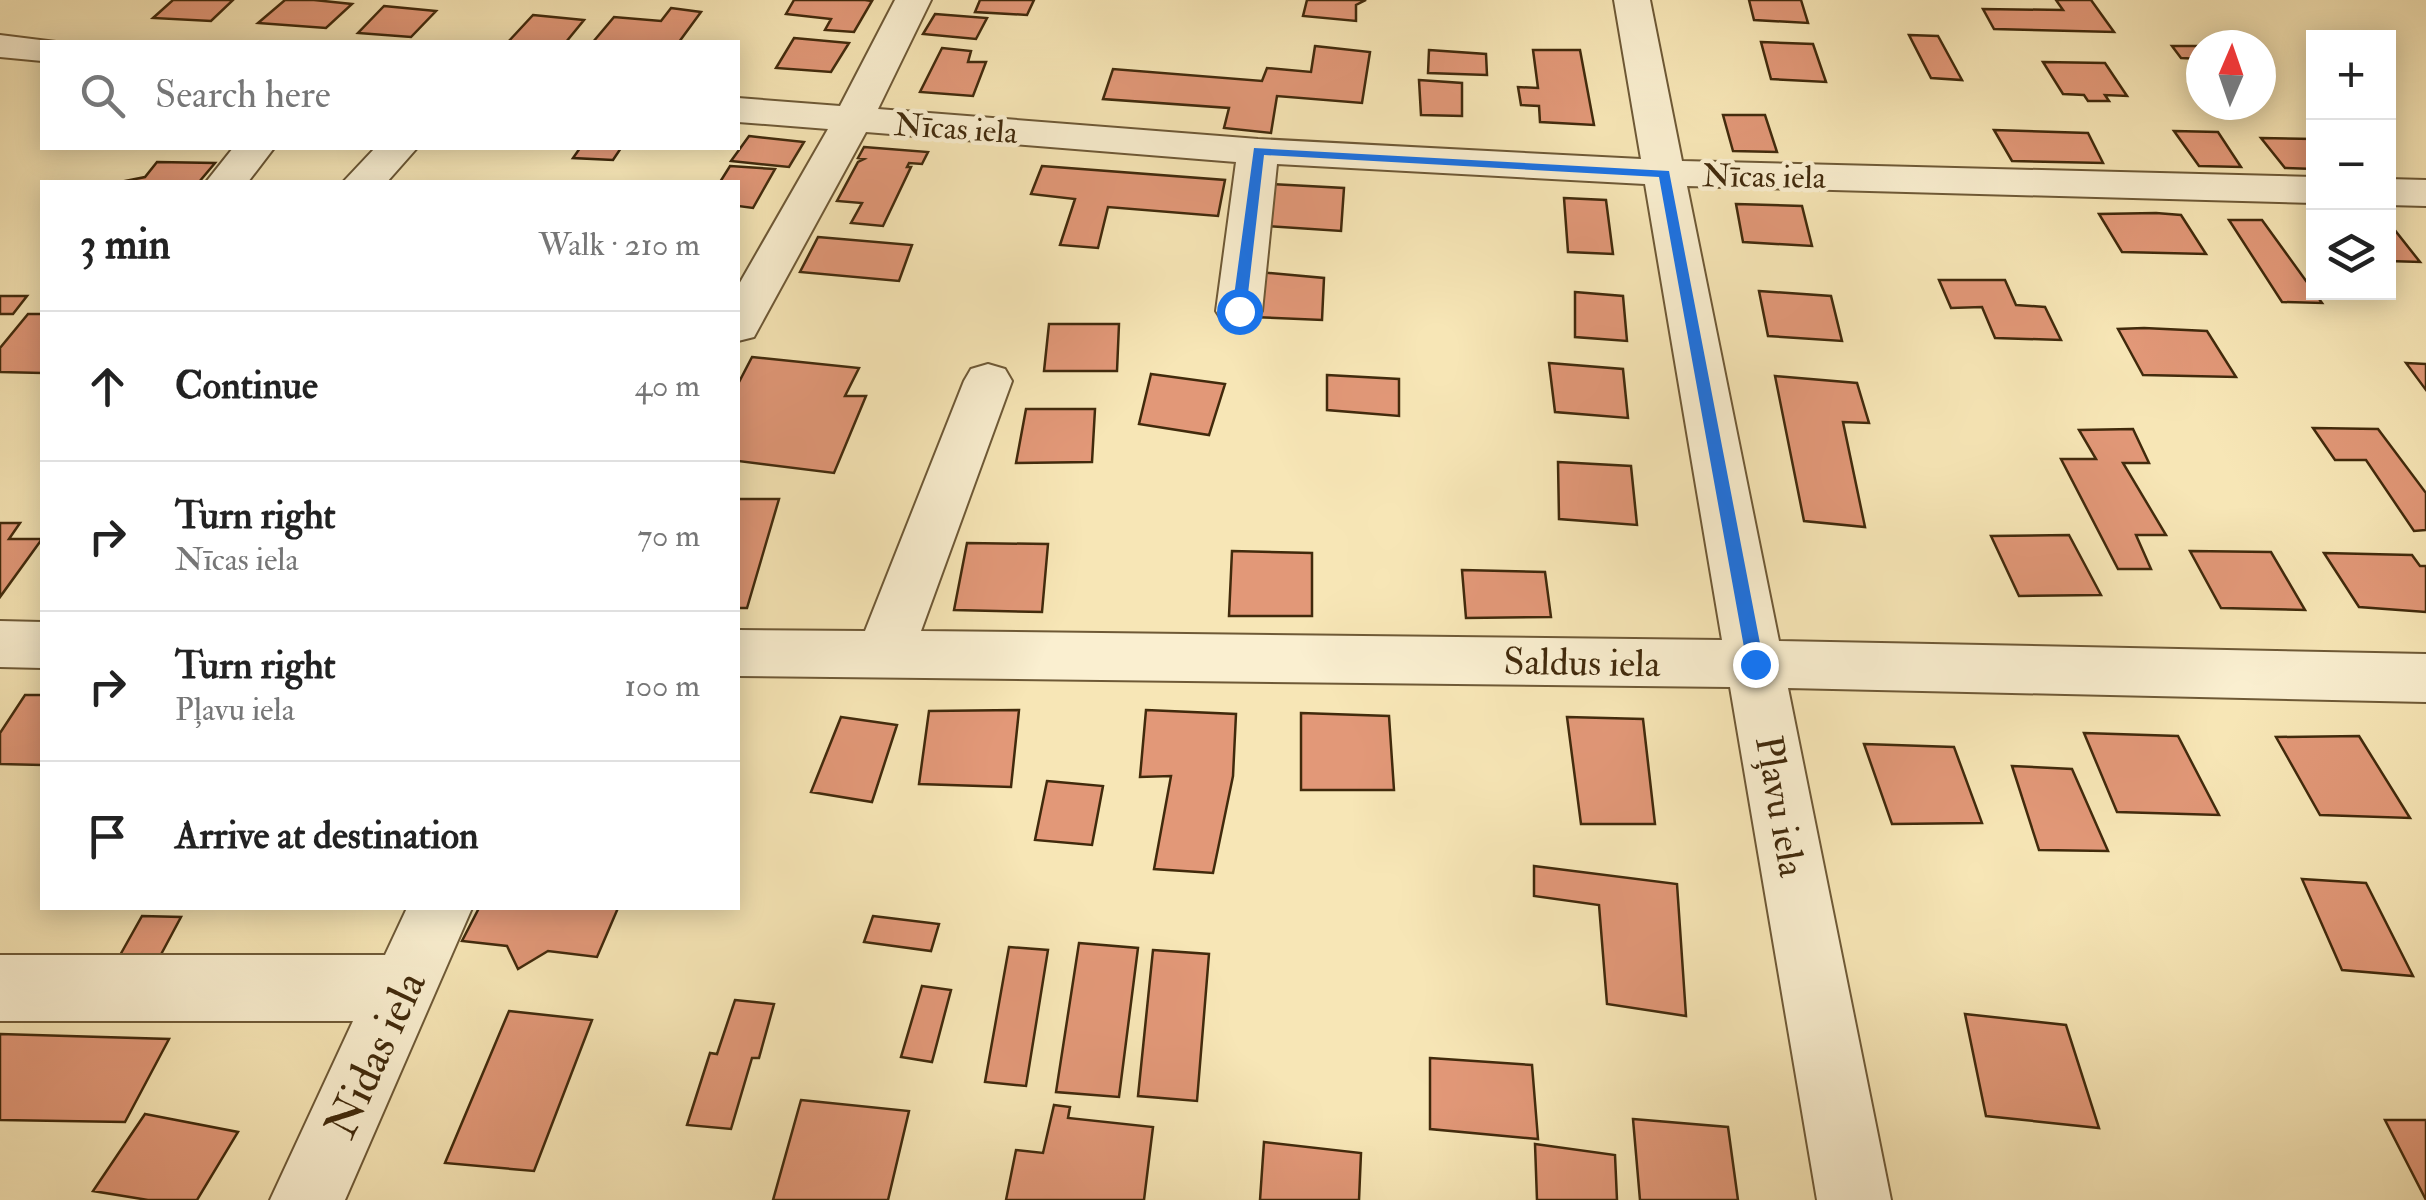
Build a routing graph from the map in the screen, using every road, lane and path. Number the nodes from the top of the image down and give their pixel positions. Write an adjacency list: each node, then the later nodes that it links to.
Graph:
1 (913, 0): 6 (street)
2 (1632, 0): 10 (street, Pļavu iela)
3 (0, 46): 4 (street)
4 (40, 50)
5 (740, 110): 6 (street, Nīcas iela)
6 (853, 120): 9 (street, Nīcas iela); 17 (street)
7 (252, 150): 11 (street)
8 (395, 150): 12 (street)
9 (1258, 151): 10 (street, Nīcas iela); 16 (street)
10 (1665, 174): 13 (street, Nīcas iela); 23 (street, Pļavu iela)
11 (229, 180)
12 (366, 180)
13 (2306, 190)
14 (2396, 192): 15 (street)
15 (2426, 193)
16 (1239, 311)
17 (740, 322)
18 (988, 381): 22 (street)
19 (0, 644): 20 (street)
20 (40, 645)
21 (740, 653): 22 (street, Saldus iela)
22 (884, 654): 23 (street, Saldus iela)
23 (1755, 664): 24 (street, Saldus iela); 29 (street, Pļavu iela)
24 (2426, 678)
25 (439, 910): 27 (street, Nidas iela)
26 (0, 988): 27 (street)
27 (404, 988): 28 (street, Nidas iela)
28 (307, 1200)
29 (1854, 1200)

